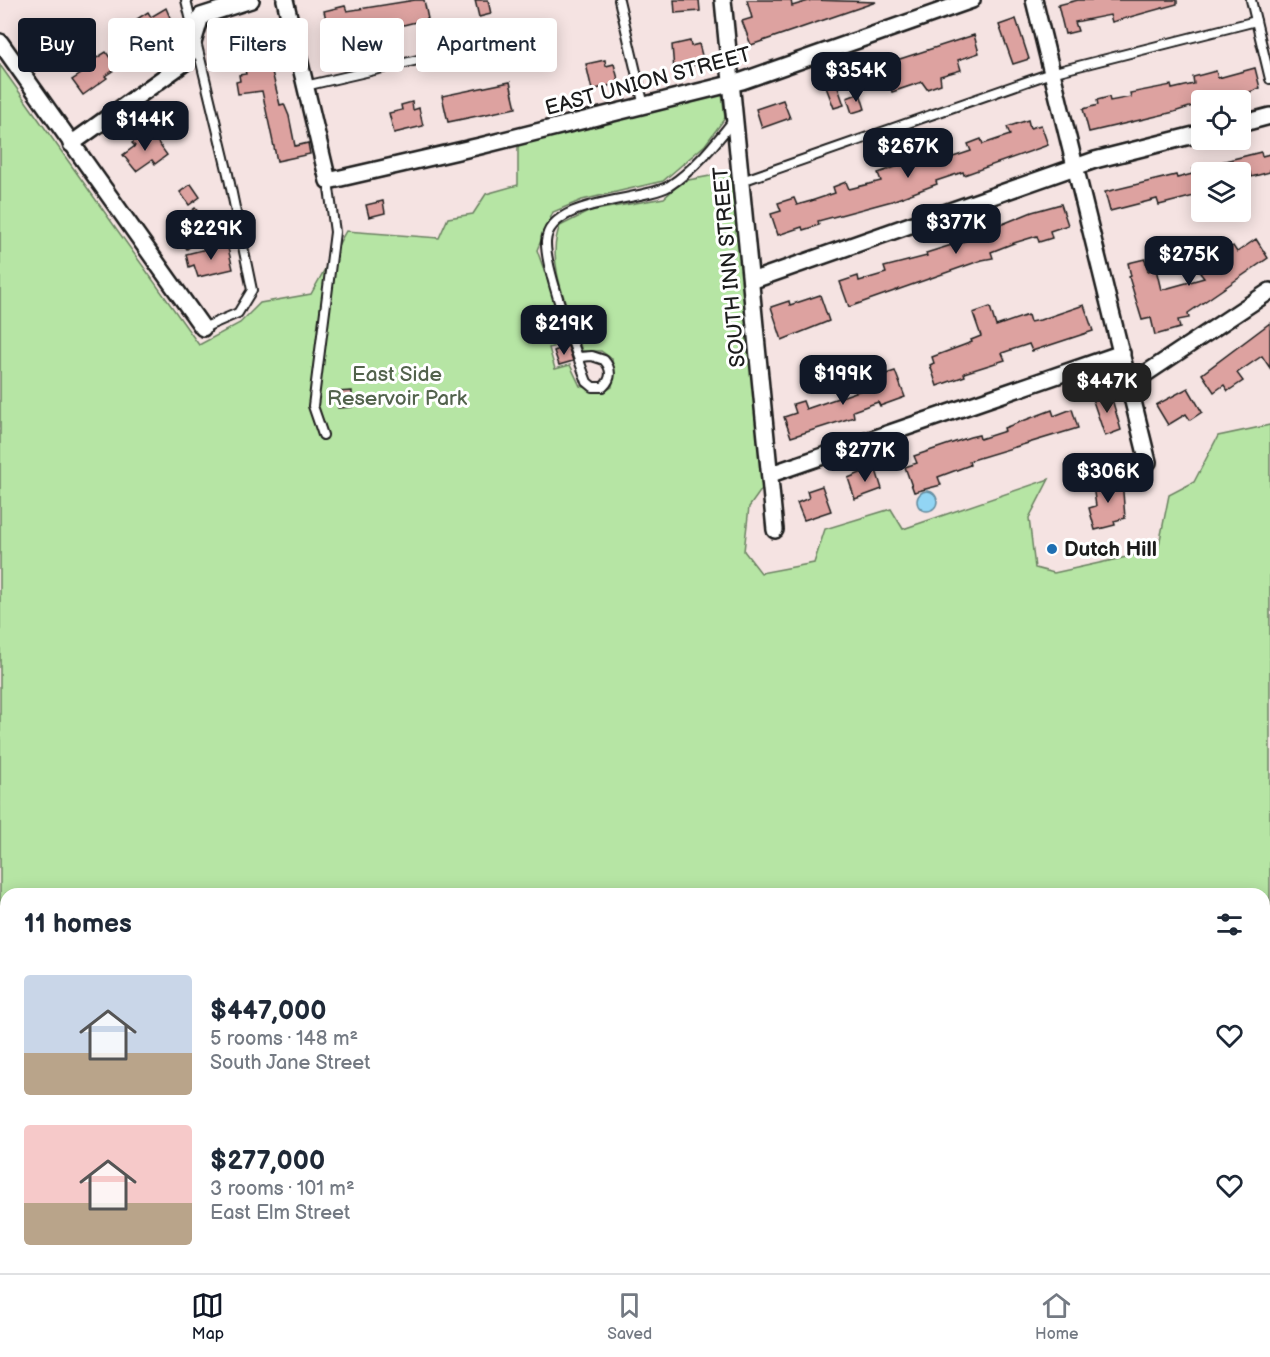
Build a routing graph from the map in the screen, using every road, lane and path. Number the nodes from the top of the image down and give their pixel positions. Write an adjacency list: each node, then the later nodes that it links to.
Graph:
1 (186, 0): 9 (lane)
2 (251, 0): 11 (street)
3 (285, 0): 18 (street)
4 (619, 0): 19 (lane)
5 (723, 0): 17 (street, SOUTH INN STREET)
6 (972, 0): 17 (street, EAST UNION STREET)
7 (1034, 0): 15 (street)
8 (1251, 0): 10 (lane)
9 (191, 18)
10 (1256, 21): 15 (lane); 16 (lane)
11 (195, 33): 30 (lane)
12 (0, 42): 24 (street)
13 (416, 60): 18 (lane)
14 (171, 72): 24 (street)
15 (1051, 73): 25 (street); 27 (lane)
16 (1270, 79)
17 (732, 83): 19 (street, EAST UNION STREET); 21 (street, SOUTH INN STREET)
18 (305, 86): 26 (street)
19 (644, 106): 26 (street, EAST UNION STREET)
20 (1270, 116): 22 (street)
21 (736, 117): 27 (street, SOUTH INN STREET); 32 (lane)
22 (1251, 121)
23 (1191, 137): 25 (street)
24 (71, 144): 30 (street)
25 (1076, 166): 28 (street); 31 (street)
26 (328, 181): 34 (lane)
27 (742, 181): 28 (street, SOUTH INN STREET)
28 (751, 281): 36 (street, SOUTH INN STREET)
29 (1270, 291): 33 (street)
30 (203, 328)
31 (1122, 354): 33 (street); 36 (street)
32 (579, 357): 32 (lane)
33 (1130, 384): 35 (street)
34 (323, 435)
35 (1148, 462)
36 (771, 474): 37 (street, SOUTH INN STREET)
37 (775, 530)

